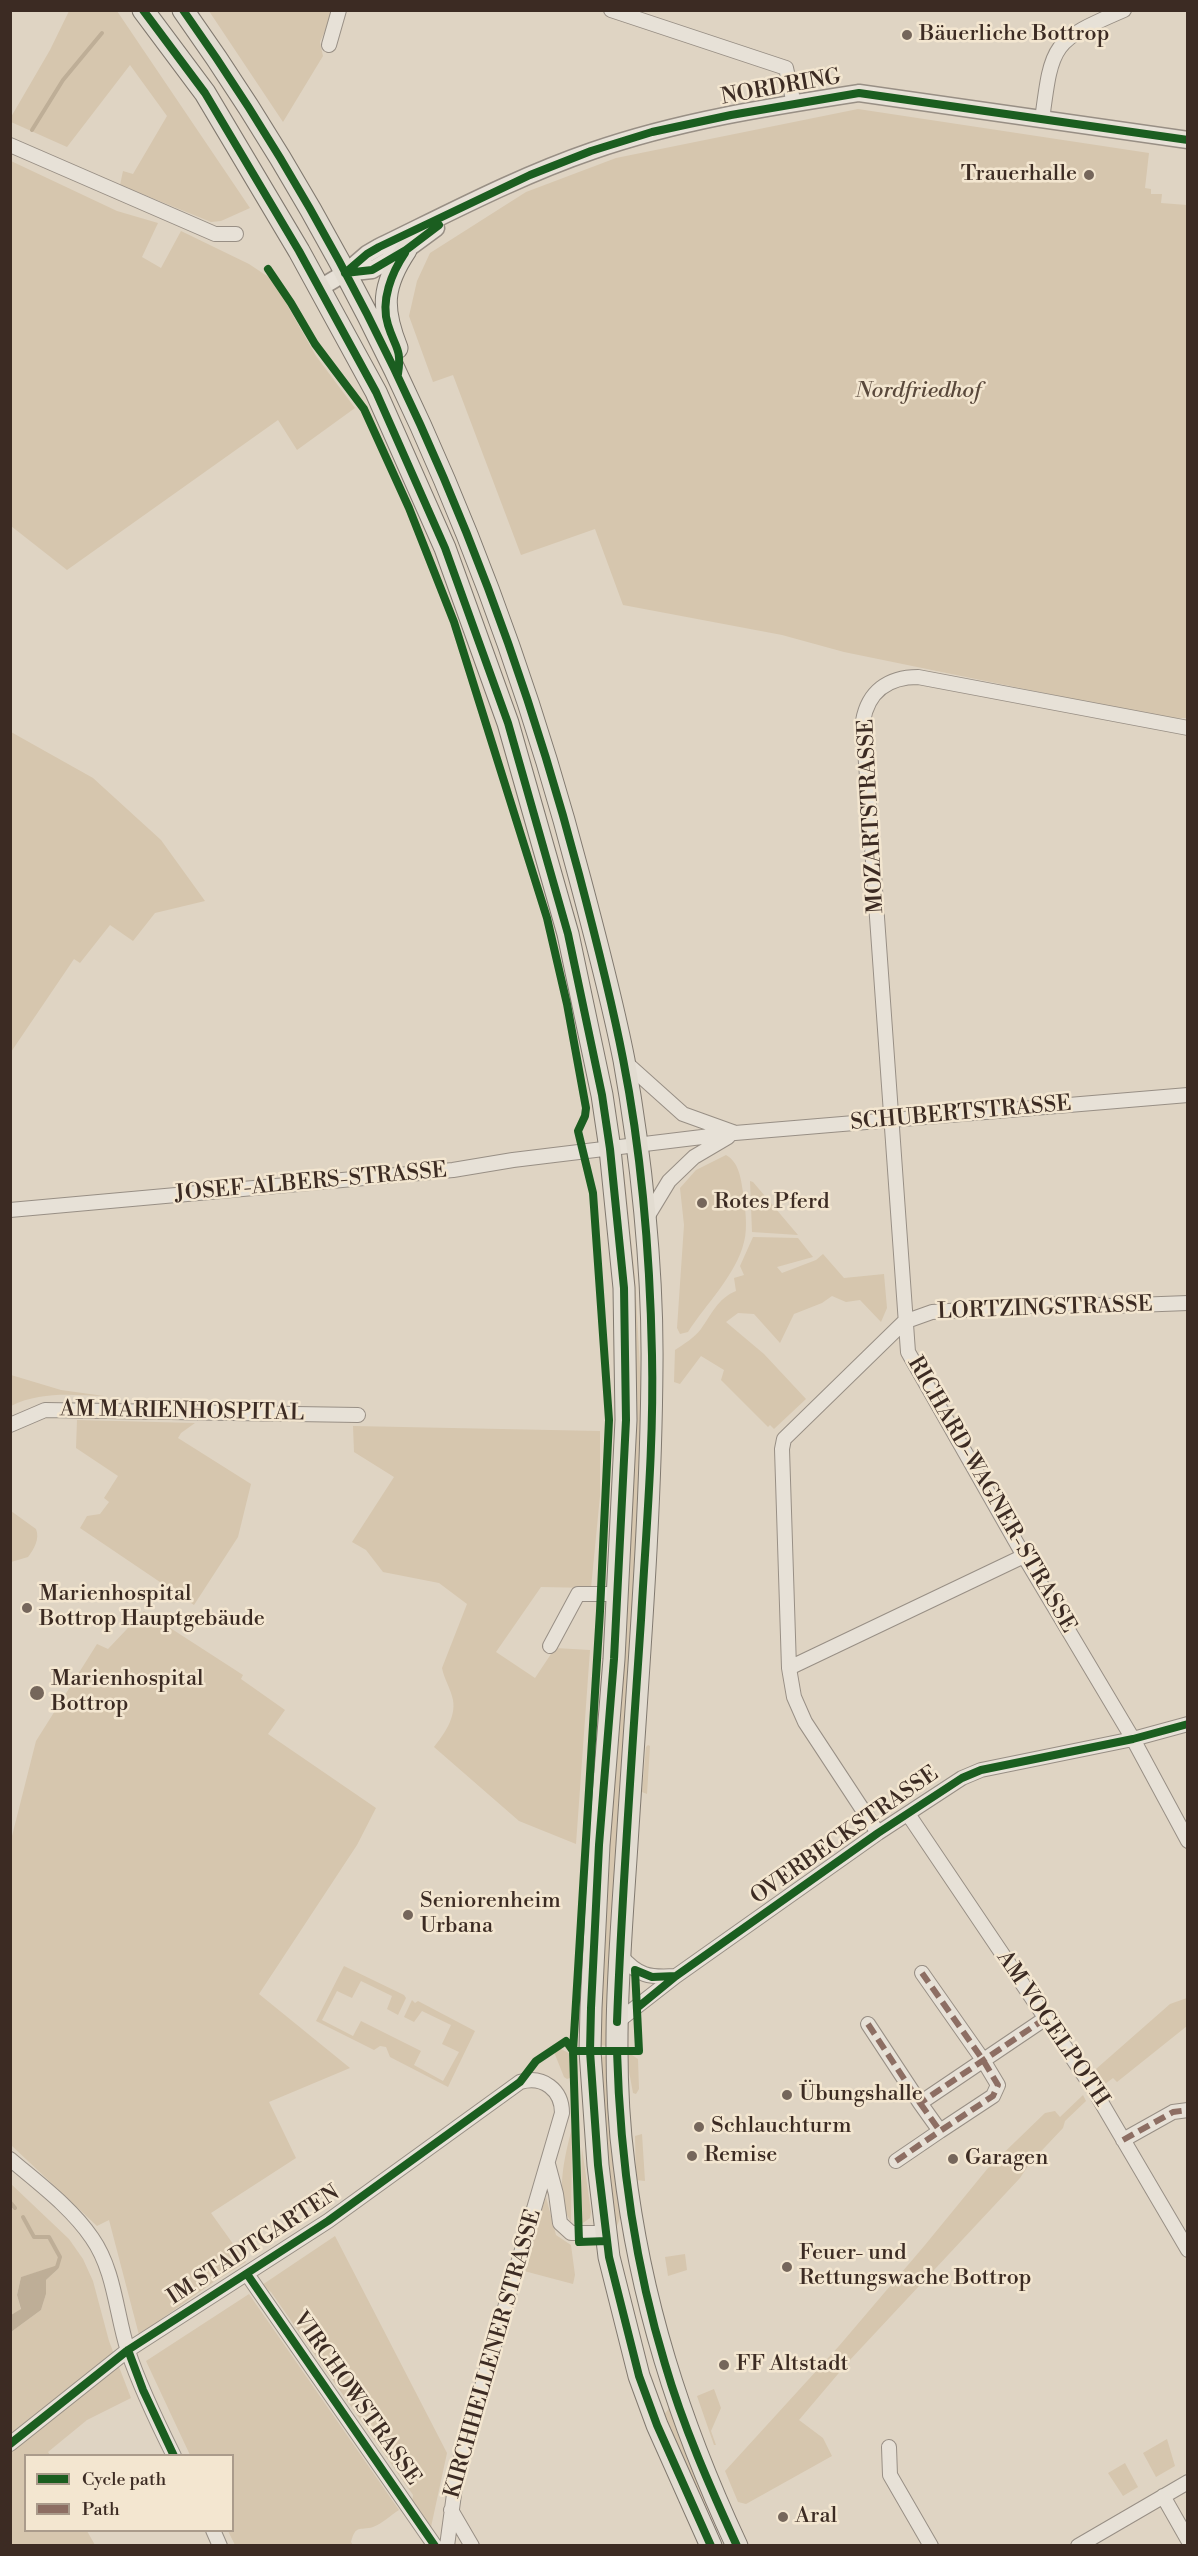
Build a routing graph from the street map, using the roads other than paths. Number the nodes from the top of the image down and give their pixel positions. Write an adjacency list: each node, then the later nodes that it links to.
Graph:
1 (143, 10): 15 (main road)
2 (183, 10): 14 (main road)
3 (339, 10): 6 (street)
4 (611, 10): 7 (street)
5 (1124, 10): 8 (street)
6 (329, 45)
7 (794, 104): 8 (street, NORDRING); 11 (street, NORDRING)
8 (1042, 120): 9 (street, NORDRING)
9 (1188, 140)
10 (10, 145): 12 (street)
11 (464, 206): 13 (street, NORDRING); 14 (street, NORDRING)
12 (236, 234)
13 (406, 250): 14 (street, NORDRING); 16 (main road)
14 (345, 273): 15 (street, NORDRING); 16 (main road)
15 (320, 288): 23 (main road)
16 (398, 374): 18 (main road)
17 (1188, 728): 20 (street, MOZARTSTRASSE)
18 (624, 1062): 21 (street, SCHUBERTSTRASSE); 22 (main road)
19 (1188, 1095): 20 (street, SCHUBERTSTRASSE)
20 (891, 1120): 21 (street, SCHUBERTSTRASSE); 27 (street, RICHARD-WAGNER-STRASSE)
21 (735, 1133): 22 (street, SCHUBERTSTRASSE); 25 (street, SCHUBERTSTRASSE)
22 (636, 1147): 23 (street); 25 (main road)
23 (610, 1149): 24 (street, JOSEF-ALBERS-STRASSE); 31 (main road)
24 (10, 1210)
25 (645, 1221): 39 (main road)
26 (1188, 1303): 27 (street, LORTZINGSTRASSE)
27 (904, 1322): 30 (street, RICHARD-WAGNER-STRASSE); 33 (street)
28 (357, 1415): 29 (street, AM MARIENHOSPITAL)
29 (10, 1425)
30 (1024, 1556): 33 (street); 35 (street, RICHARD-WAGNER-STRASSE)
31 (617, 1594): 32 (street); 54 (main road)
32 (550, 1646)
33 (789, 1668): 37 (street)
34 (1188, 1724): 35 (street, OVERBECKSTRASSE)
35 (1133, 1739): 36 (street, OVERBECKSTRASSE); 38 (street, RICHARD-WAGNER-STRASSE)
36 (908, 1814): 37 (street, OVERBECKSTRASSE); 42 (street, AM VOGELPOTH)
37 (878, 1833): 41 (street, OVERBECKSTRASSE)
38 (1188, 1841)
39 (620, 1955): 41 (street); 43 (main road)
40 (922, 1972): 45 (street)
41 (676, 1976): 43 (street, OVERBECKSTRASSE)
42 (1046, 2018): 45 (street); 50 (street, AM VOGELPOTH)
43 (617, 2022): 71 (main road)
44 (868, 2024): 47 (street)
45 (983, 2060): 47 (street); 49 (street)
46 (520, 2082): 53 (street, KIRCHHELLENER STRASSE); 56 (street, IM STADTGARTEN)
47 (921, 2103): 49 (street)
48 (1188, 2110): 50 (street)
49 (940, 2131): 52 (street)
50 (1123, 2139): 55 (street, AM VOGELPOTH)
51 (10, 2158): 57 (street)
52 (896, 2161)
53 (548, 2164): 54 (street, KIRCHHELLENER STRASSE); 63 (street, KIRCHHELLENER STRASSE)
54 (606, 2233): 70 (main road)
55 (1188, 2250)
56 (247, 2274): 57 (street, IM STADTGARTEN); 67 (street, VIRCHOWSTRASSE)
57 (128, 2350): 58 (street, IM STADTGARTEN); 60 (street)
58 (10, 2444)
59 (889, 2447): 72 (street)
60 (173, 2454)
61 (1188, 2482): 62 (street)
62 (1163, 2496): 65 (street); 73 (street)
63 (451, 2510): 68 (street, KIRCHHELLENER STRASSE); 69 (street)
64 (214, 2532): 66 (street)
65 (1188, 2540)
66 (220, 2546)
67 (435, 2546)
68 (447, 2546)
69 (472, 2546)
70 (711, 2546)
71 (737, 2546)
72 (931, 2546)
73 (1078, 2546)

